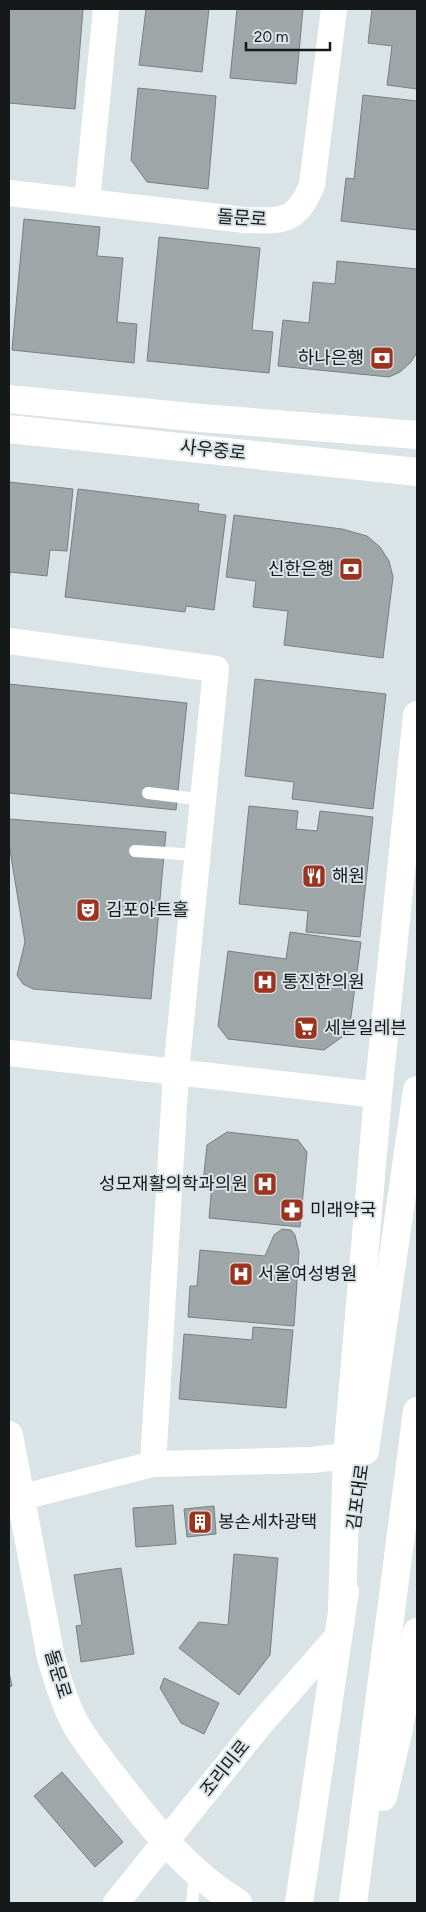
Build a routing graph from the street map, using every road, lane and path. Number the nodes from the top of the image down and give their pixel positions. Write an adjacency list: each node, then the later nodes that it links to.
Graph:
1 (106, 9): 4 (street)
2 (334, 9): 4 (street, 돌문로)
3 (9, 194): 4 (street, 돌문로)
4 (87, 201)
5 (9, 399): 7 (main road, 사우중로)
6 (9, 429): 8 (main road, 사우중로)
7 (417, 435)
8 (417, 472)
9 (9, 641): 16 (street)
10 (417, 715): 18 (main road)
11 (148, 793): 12 (lane)
12 (189, 798)
13 (135, 851): 14 (lane)
14 (182, 854)
15 (9, 1053): 16 (street)
16 (176, 1072): 18 (street); 22 (street)
17 (417, 1090): 24 (main road, 김포대로)
18 (378, 1095): 21 (main road)
19 (417, 1411): 33 (main road)
20 (9, 1435): 23 (main road, 돌문로)
21 (347, 1456): 22 (street); 24 (main road)
22 (153, 1464): 23 (street)
23 (19, 1498): 27 (main road, 돌문로)
24 (342, 1608): 26 (main road, 김포대로)
25 (417, 1632): 34 (main road)
26 (338, 1636): 27 (street, 조리미로); 32 (main road, 김포대로)
27 (166, 1844): 28 (main road, 돌문로); 29 (street, 조리미로)
28 (195, 1873): 30 (lane); 31 (main road, 돌문로)
29 (116, 1903)
30 (192, 1903)
31 (238, 1903)
32 (299, 1903)
33 (353, 1903)
34 (358, 1903)

